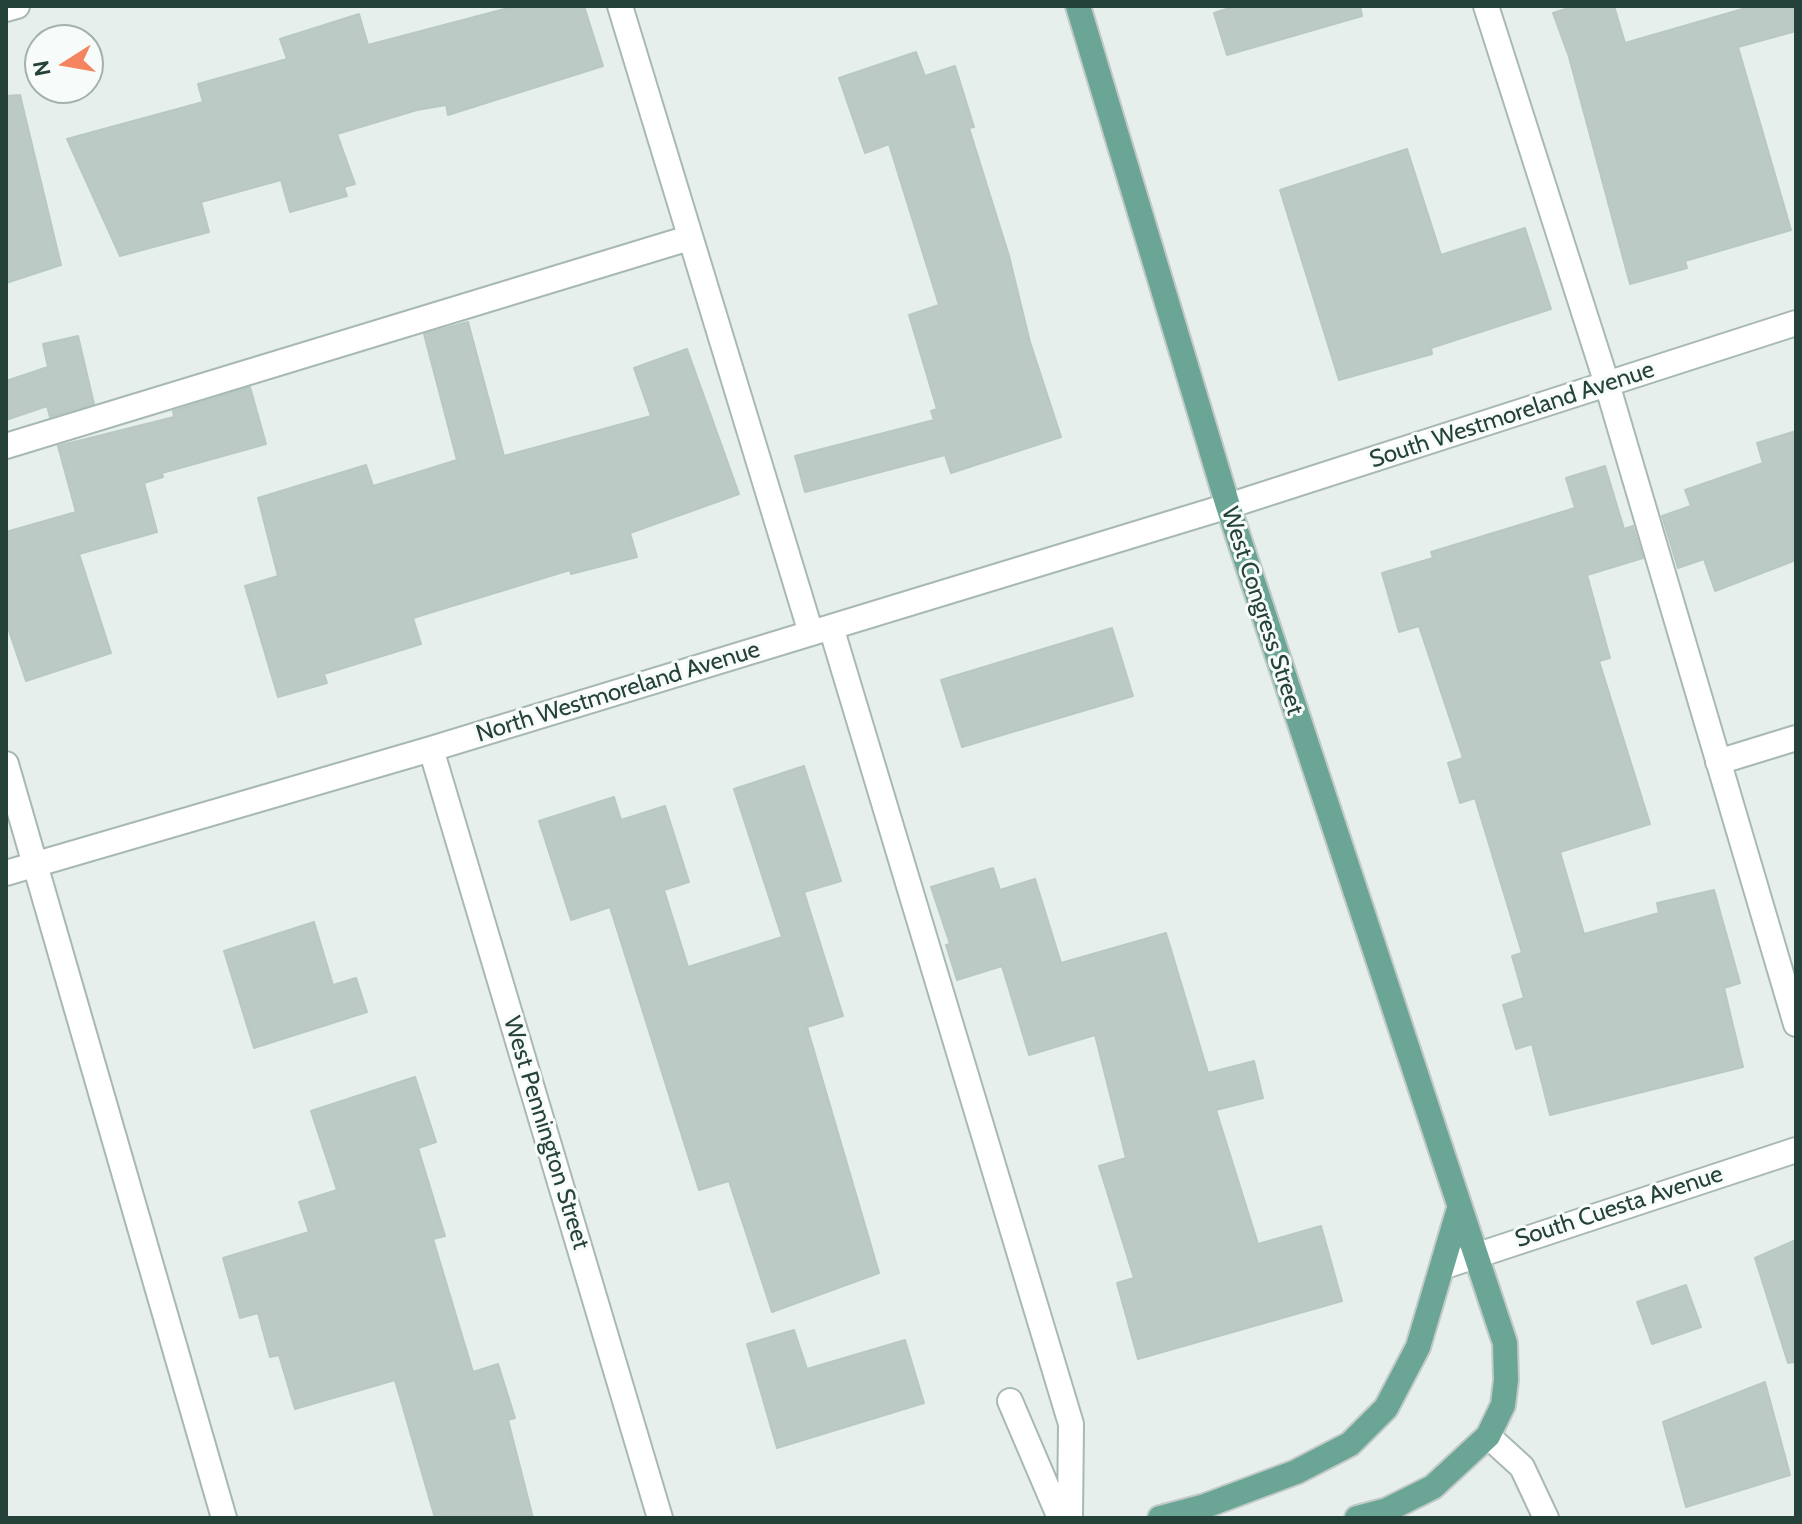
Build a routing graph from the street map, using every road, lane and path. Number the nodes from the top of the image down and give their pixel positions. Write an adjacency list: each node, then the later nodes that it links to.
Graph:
1 (17, 6): 5 (street)
2 (620, 6): 6 (street)
3 (1078, 6): 10 (main road, West Congress Street)
4 (1486, 6): 8 (street)
5 (6, 9)
6 (689, 238): 9 (street); 11 (street)
7 (1796, 323): 8 (street, South Westmoreland Avenue)
8 (1607, 384): 10 (street, South Westmoreland Avenue); 14 (street)
9 (6, 446)
10 (1228, 506): 11 (street, North Westmoreland Avenue); 20 (main road, West Congress Street)
11 (821, 630): 13 (street, North Westmoreland Avenue); 28 (street)
12 (1796, 738): 14 (street)
13 (431, 749): 16 (street, North Westmoreland Avenue); 26 (street, West Pennington Street)
14 (1718, 762): 18 (street)
15 (6, 764): 16 (street)
16 (36, 863): 17 (street, North Westmoreland Avenue); 25 (street)
17 (6, 873)
18 (1796, 1024)
19 (1796, 1150): 21 (street, South Cuesta Avenue)
20 (1458, 1212): 21 (main road, West Congress Street); 22 (main road)
21 (1474, 1254): 22 (street, South Cuesta Avenue); 24 (main road, West Congress Street)
22 (1442, 1267): 29 (main road)
23 (1010, 1401): 27 (street)
24 (1488, 1436): 30 (main road); 31 (street)
25 (224, 1518)
26 (660, 1518)
27 (1060, 1518)
28 (1070, 1518)
29 (1160, 1518)
30 (1357, 1518)
31 (1546, 1518)

